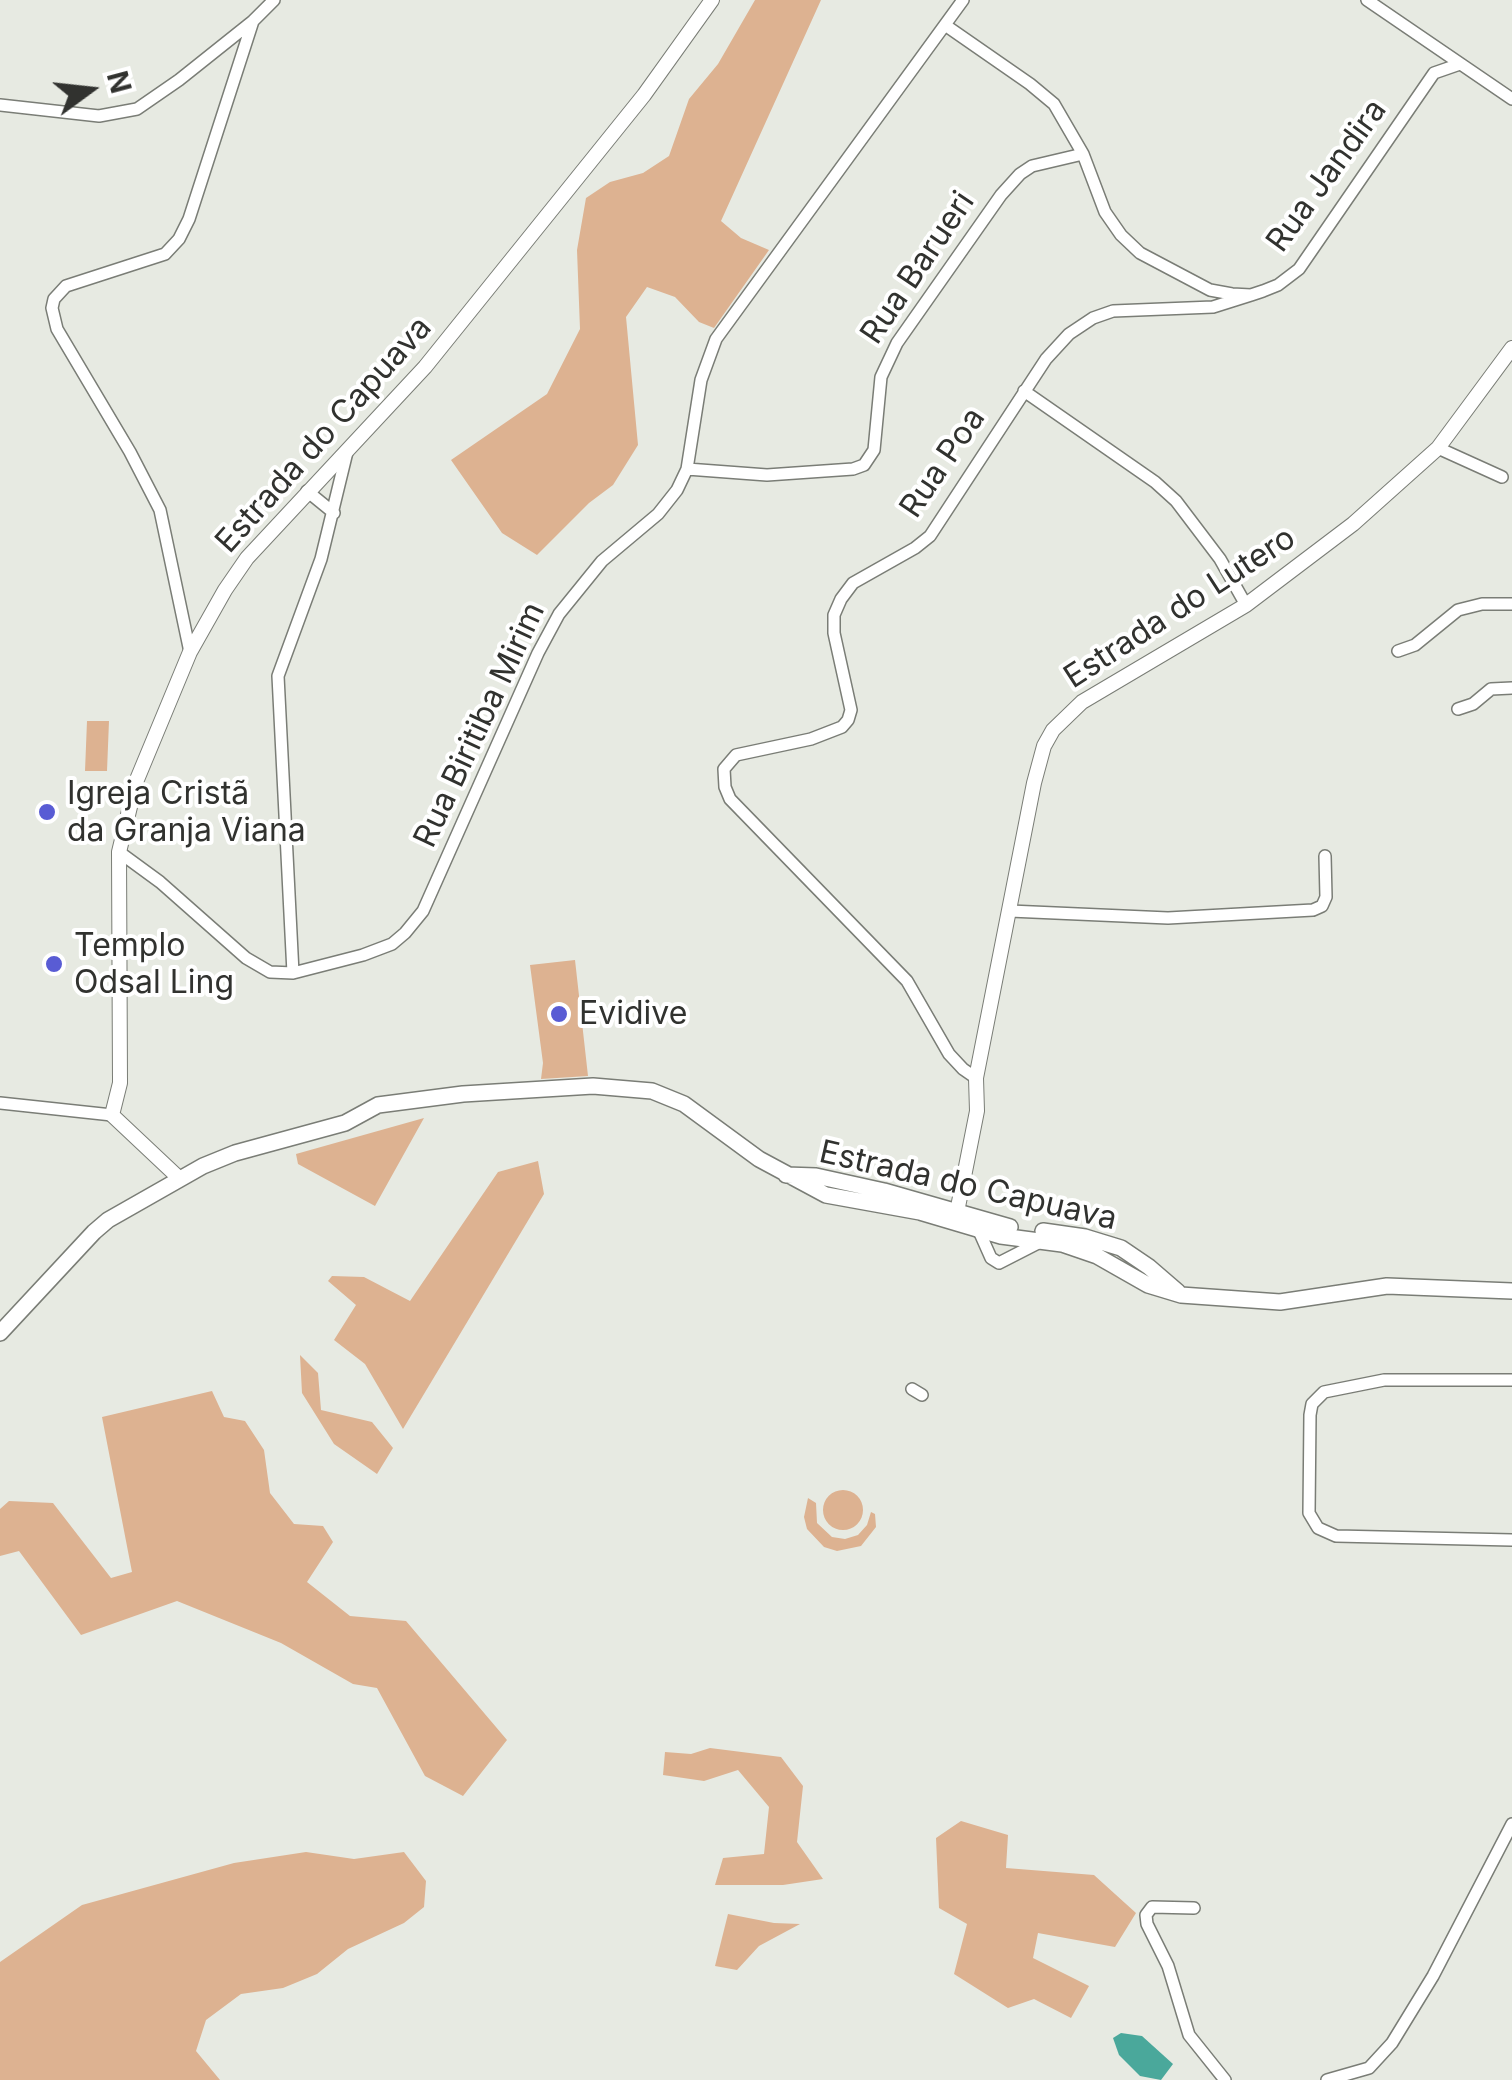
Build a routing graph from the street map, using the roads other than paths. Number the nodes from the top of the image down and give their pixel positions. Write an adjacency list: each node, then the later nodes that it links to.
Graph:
1 (274, 0): 5 (street)
2 (712, 0): 19 (street, Estrada do Capuava)
3 (963, 0): 6 (street, Rua Biritiba Mirim)
4 (1368, 0): 7 (street)
5 (253, 21): 11 (street); 27 (street)
6 (945, 25): 12 (street); 20 (street, Rua Biritiba Mirim)
7 (1430, 44): 8 (street); 9 (street)
8 (1460, 64): 9 (street); 10 (street)
9 (1434, 72): 14 (street, Rua Jandira)
10 (1512, 99)
11 (0, 105)
12 (1083, 154): 13 (street); 20 (street, Rua Barueri)
13 (1210, 290): 14 (street); 15 (street)
14 (1251, 295): 15 (street, Rua Jandira)
15 (1213, 308): 17 (street, Rua Jandira)
16 (1512, 348): 18 (street, Estrada do Lutero)
17 (1024, 391): 25 (street); 34 (street, Rua Poa)
18 (1438, 448): 21 (street); 25 (street, Estrada do Lutero)
19 (347, 452): 22 (street, Estrada do Capuava); 23 (street)
20 (687, 469): 33 (street, Rua Biritiba Mirim)
21 (1502, 477)
22 (308, 491): 23 (street); 27 (street, Estrada do Capuava)
23 (334, 513): 33 (street)
24 (1512, 604): 26 (street)
25 (1246, 605): 32 (street, Estrada do Lutero)
26 (1398, 651)
27 (190, 652): 30 (street, Estrada do Capuava)
28 (1512, 688): 29 (street)
29 (1458, 709)
30 (119, 852): 33 (street); 36 (street, Estrada do Capuava)
31 (1325, 856): 32 (street)
32 (1010, 910): 34 (street, Estrada do Lutero)
33 (293, 973)
34 (976, 1078): 39 (street, Estrada do Lutero)
35 (0, 1102): 36 (street)
36 (112, 1114): 37 (street)
37 (180, 1180): 38 (main road, Estrada do Capuava); 46 (main road, Estrada do Capuava)
38 (837, 1189): 39 (main road, Estrada do Capuava); 40 (main road, Estrada do Capuava)
39 (953, 1211): 42 (main road, Estrada do Capuava)
40 (979, 1231): 41 (main road, Estrada do Capuava); 41 (street)
41 (1042, 1241): 43 (main road, Estrada do Capuava)
42 (1120, 1248): 43 (main road); 45 (main road, Estrada do Capuava)
43 (1112, 1264): 45 (main road, Estrada do Capuava)
44 (1512, 1291): 45 (main road, Estrada do Capuava)
45 (1181, 1295)
46 (0, 1332)
47 (1512, 1380): 48 (street)
48 (1512, 1540)
49 (1512, 1824): 52 (street)
50 (1194, 1908): 51 (street)
51 (1225, 2080)
52 (1328, 2080)

